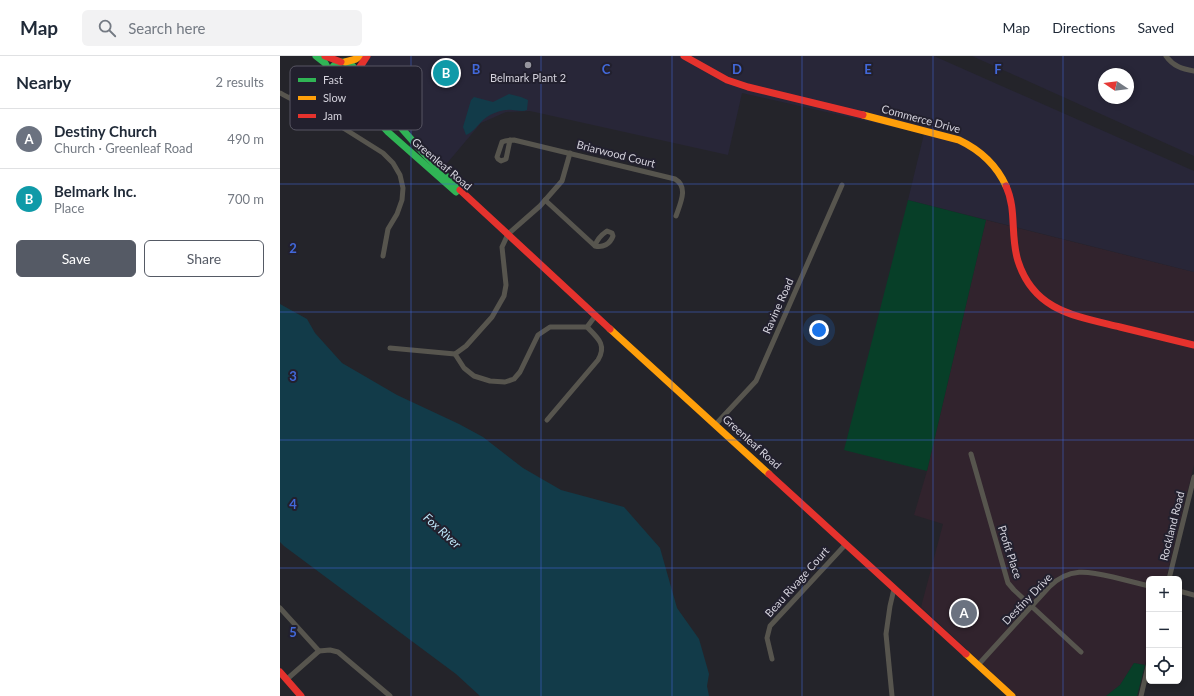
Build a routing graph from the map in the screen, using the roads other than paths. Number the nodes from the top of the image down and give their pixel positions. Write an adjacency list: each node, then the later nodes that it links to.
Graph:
1 (316, 56): 8 (main road)
2 (325, 56): 7 (main road)
3 (360, 56): 7 (main road)
4 (367, 56): 11 (main road)
5 (684, 56): 31 (main road, Commerce Drive)
6 (1166, 56): 12 (street)
7 (343, 62): 9 (main road); 10 (main road)
8 (326, 66)
9 (334, 66)
10 (352, 66)
11 (361, 66)
12 (1194, 71)
13 (280, 93): 14 (street)
14 (287, 97): 15 (street); 16 (street)
15 (290, 97)
16 (290, 99)
17 (346, 130): 28 (street)
18 (387, 130): 24 (main road, Greenleaf Road)
19 (403, 130): 24 (main road, Greenleaf Road)
20 (510, 140): 21 (street, Briarwood Court)
21 (570, 153): 23 (street); 25 (street, Briarwood Court)
22 (842, 185): 35 (street, Ravine Road)
23 (545, 200): 26 (street); 27 (street)
24 (476, 206): 26 (main road, Greenleaf Road)
25 (676, 216)
26 (508, 234): 29 (main road, Greenleaf Road); 33 (street)
27 (595, 246)
28 (383, 256)
29 (596, 315): 30 (street); 35 (main road, Greenleaf Road)
30 (587, 327): 33 (street); 34 (street)
31 (1194, 345)
32 (390, 348): 33 (street)
33 (455, 354)
34 (547, 420)
35 (716, 424): 38 (main road, Greenleaf Road)
36 (971, 454): 44 (street, Profit Place)
37 (1194, 477): 39 (street, Rockland Road)
38 (846, 544): 41 (main road, Greenleaf Road); 48 (street, Beau Rivage Court)
39 (1170, 576)
40 (1146, 585): 44 (street, Destiny Drive)
41 (894, 589): 49 (main road, Greenleaf Road); 55 (street)
42 (1182, 592): 43 (street)
43 (1194, 594)
44 (1031, 606): 47 (street, Profit Place); 49 (street, Destiny Drive)
45 (280, 608): 46 (street)
46 (319, 652): 52 (street); 54 (street)
47 (1081, 652)
48 (772, 660)
49 (978, 665): 56 (main road, Greenleaf Road)
50 (280, 672): 52 (main road)
51 (1146, 675): 57 (street)
52 (286, 680): 53 (main road)
53 (301, 696)
54 (390, 696)
55 (892, 696)
56 (1012, 696)
57 (1141, 696)

